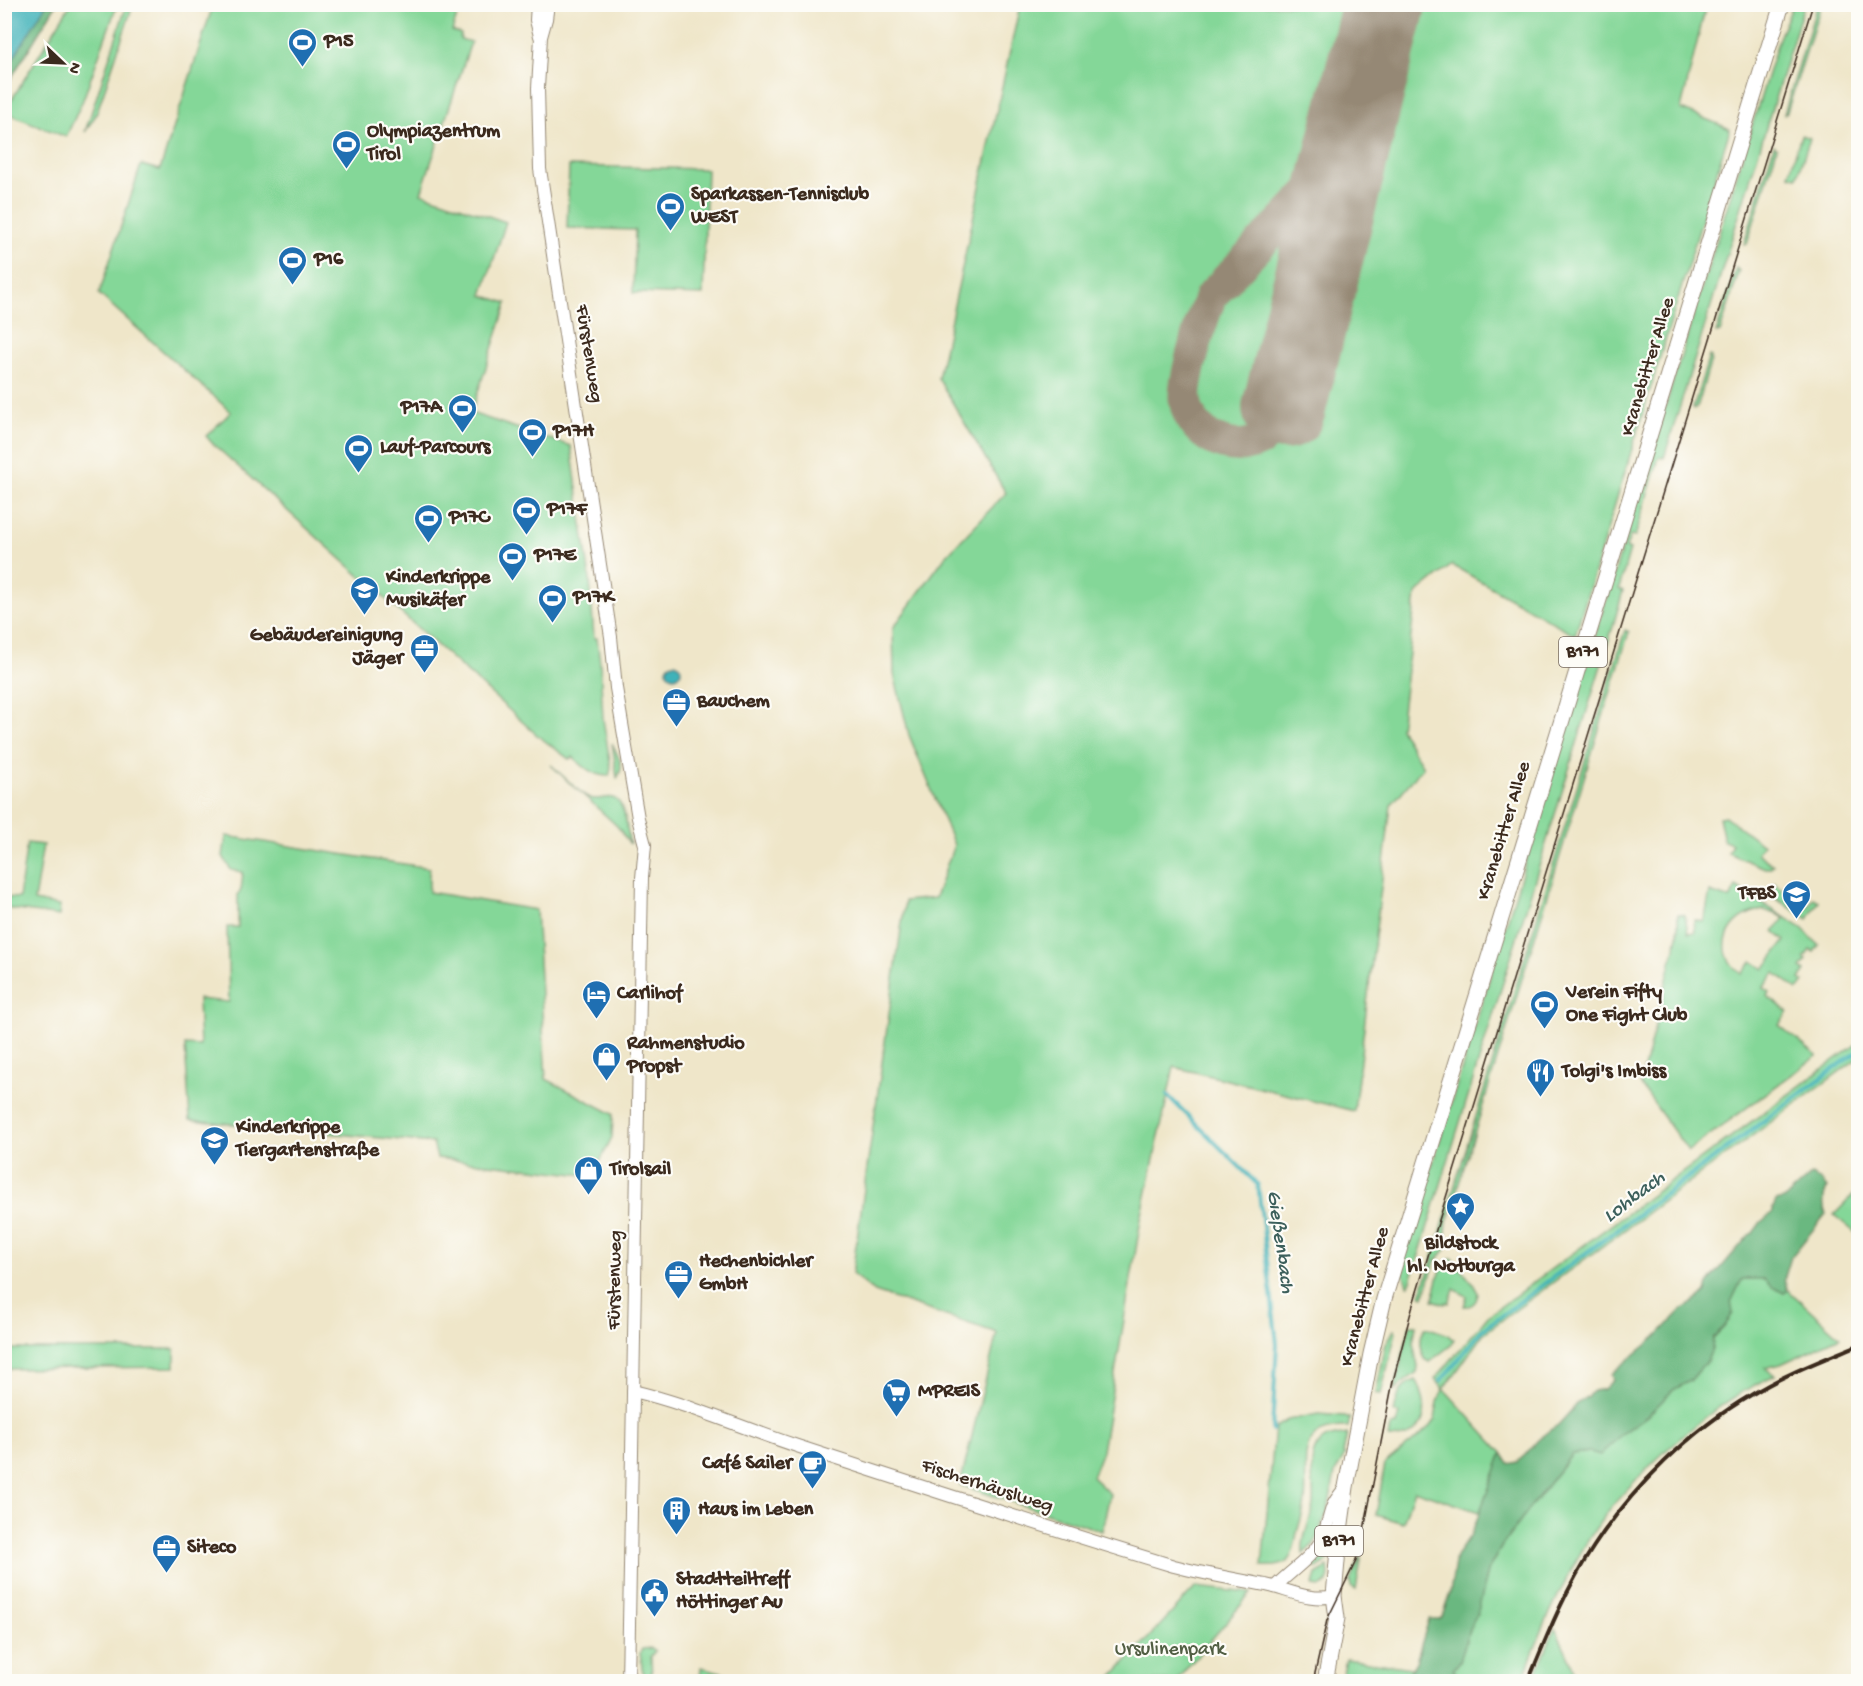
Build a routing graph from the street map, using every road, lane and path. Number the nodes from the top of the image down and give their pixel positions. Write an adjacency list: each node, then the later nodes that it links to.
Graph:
1 (537, 4): 4 (street, Fürstenweg)
2 (548, 4): 4 (street, Fürstenweg)
3 (1782, 4): 6 (main road, Kranebitter Allee / B171)
4 (541, 37): 5 (street, Fürstenweg)
5 (633, 1391): 7 (street, Fischerhäuslweg); 9 (street, Fürstenweg)
6 (1346, 1487): 7 (street); 8 (main road, Kranebitter Allee / B171)
7 (1275, 1587): 8 (street, Fischerhäuslweg)
8 (1334, 1596): 10 (main road, Kranebitter Allee / B171)
9 (628, 1682)
10 (1325, 1682)

